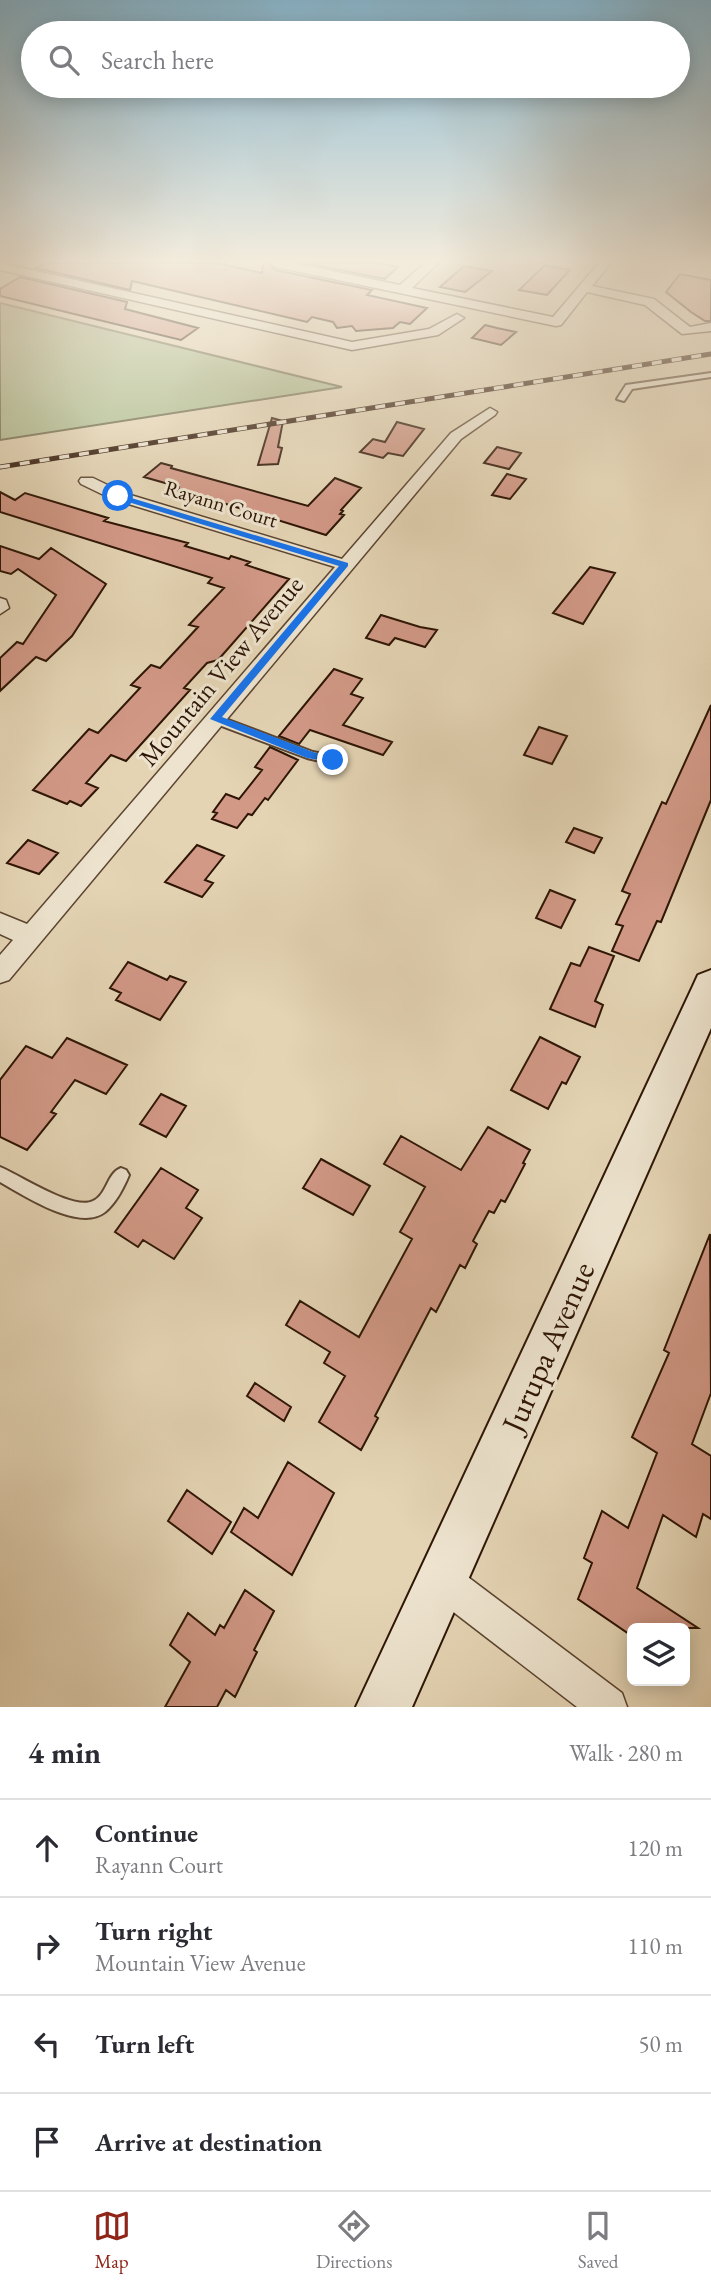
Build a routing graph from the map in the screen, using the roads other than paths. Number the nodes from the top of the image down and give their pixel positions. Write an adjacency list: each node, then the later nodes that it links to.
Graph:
1 (337, 343): 2 (street)
2 (371, 343)
3 (711, 375): 4 (lane)
4 (621, 399)
5 (490, 412): 7 (street, Mountain View Avenue)
6 (88, 481): 7 (street, Rayann Court)
7 (345, 565): 8 (street, Mountain View Avenue)
8 (215, 719): 9 (lane); 11 (street, Mountain View Avenue)
9 (333, 760)
10 (0, 923): 11 (street)
11 (31, 937): 12 (street, Mountain View Avenue)
12 (0, 974)
13 (711, 986): 16 (main road, Jurupa Avenue)
14 (0, 1174): 15 (lane)
15 (121, 1175)
16 (443, 1581): 17 (main road, Jurupa Avenue); 18 (street)
17 (384, 1707)
18 (608, 1707)

